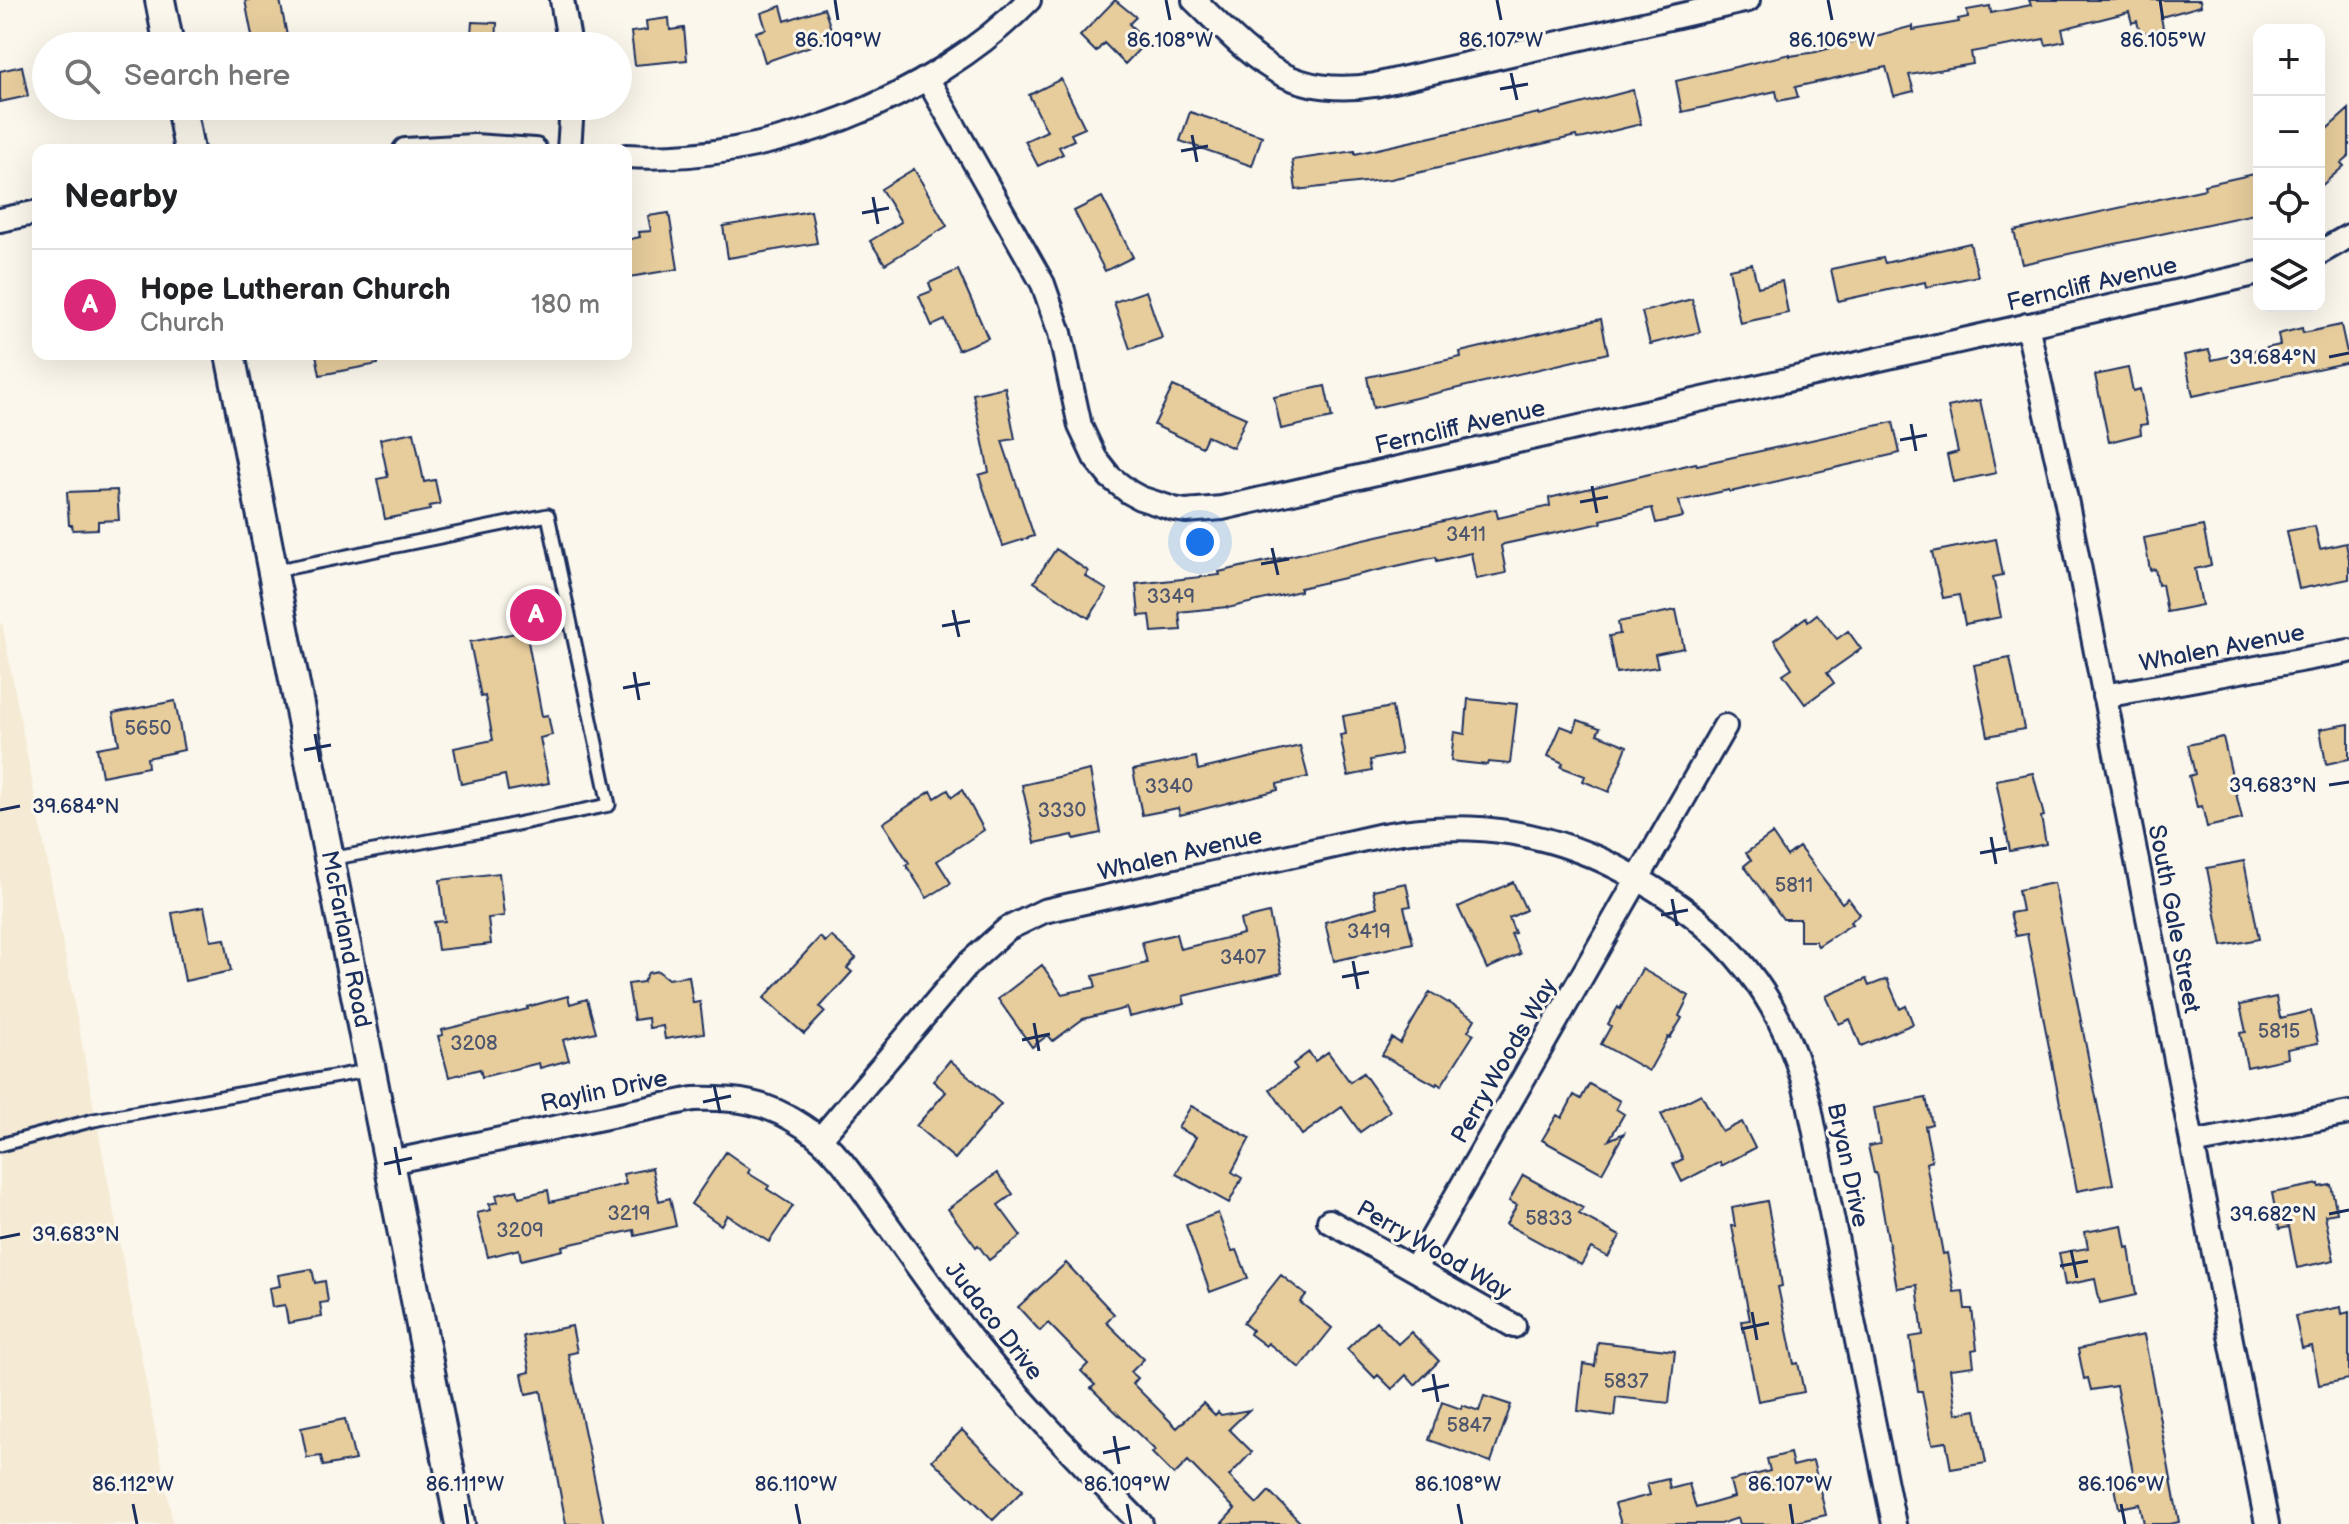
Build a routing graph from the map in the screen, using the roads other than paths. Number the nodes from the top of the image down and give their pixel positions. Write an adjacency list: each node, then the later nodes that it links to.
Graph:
1 (160, 0): 6 (street)
2 (562, 0): 7 (street)
3 (1029, 0): 8 (street)
4 (1194, 0): 5 (street)
5 (1748, 0)
6 (166, 32)
7 (568, 32)
8 (927, 78): 13 (street); 19 (street, Ferncliff Avenue)
9 (184, 120): 11 (street)
10 (571, 120): 12 (street)
11 (188, 144)
12 (569, 144)
13 (632, 156)
14 (32, 213): 15 (street)
15 (0, 220)
16 (2349, 236): 17 (street)
17 (2325, 250)
18 (2253, 274): 19 (street, Ferncliff Avenue)
19 (2027, 325): 23 (street, South Gale Street)
20 (231, 360): 21 (street, McFarland Road)
21 (273, 571): 25 (street, McFarland Road); 25 (lane)
22 (2349, 651): 23 (street, Whalen Avenue)
23 (2104, 696): 30 (street, South Gale Street)
24 (1725, 726): 26 (street, Perry Woods Way)
25 (330, 859): 27 (street, McFarland Road)
26 (1638, 879): 29 (street, Whalen Avenue); 34 (street, Perry Woods Way); 38 (street, Bryan Drive)
27 (372, 1070): 31 (lane); 32 (street, McFarland Road)
28 (2349, 1113): 30 (street)
29 (820, 1139): 32 (street, Raylin Drive); 37 (street, Judaco Drive)
30 (2192, 1143): 39 (street, South Gale Street)
31 (0, 1145)
32 (390, 1162): 36 (street, McFarland Road)
33 (1329, 1221): 34 (street, Perry Wood Way)
34 (1415, 1268): 35 (street, Perry Wood Way)
35 (1514, 1326)
36 (460, 1524)
37 (1141, 1524)
38 (1894, 1524)
39 (2267, 1524)

